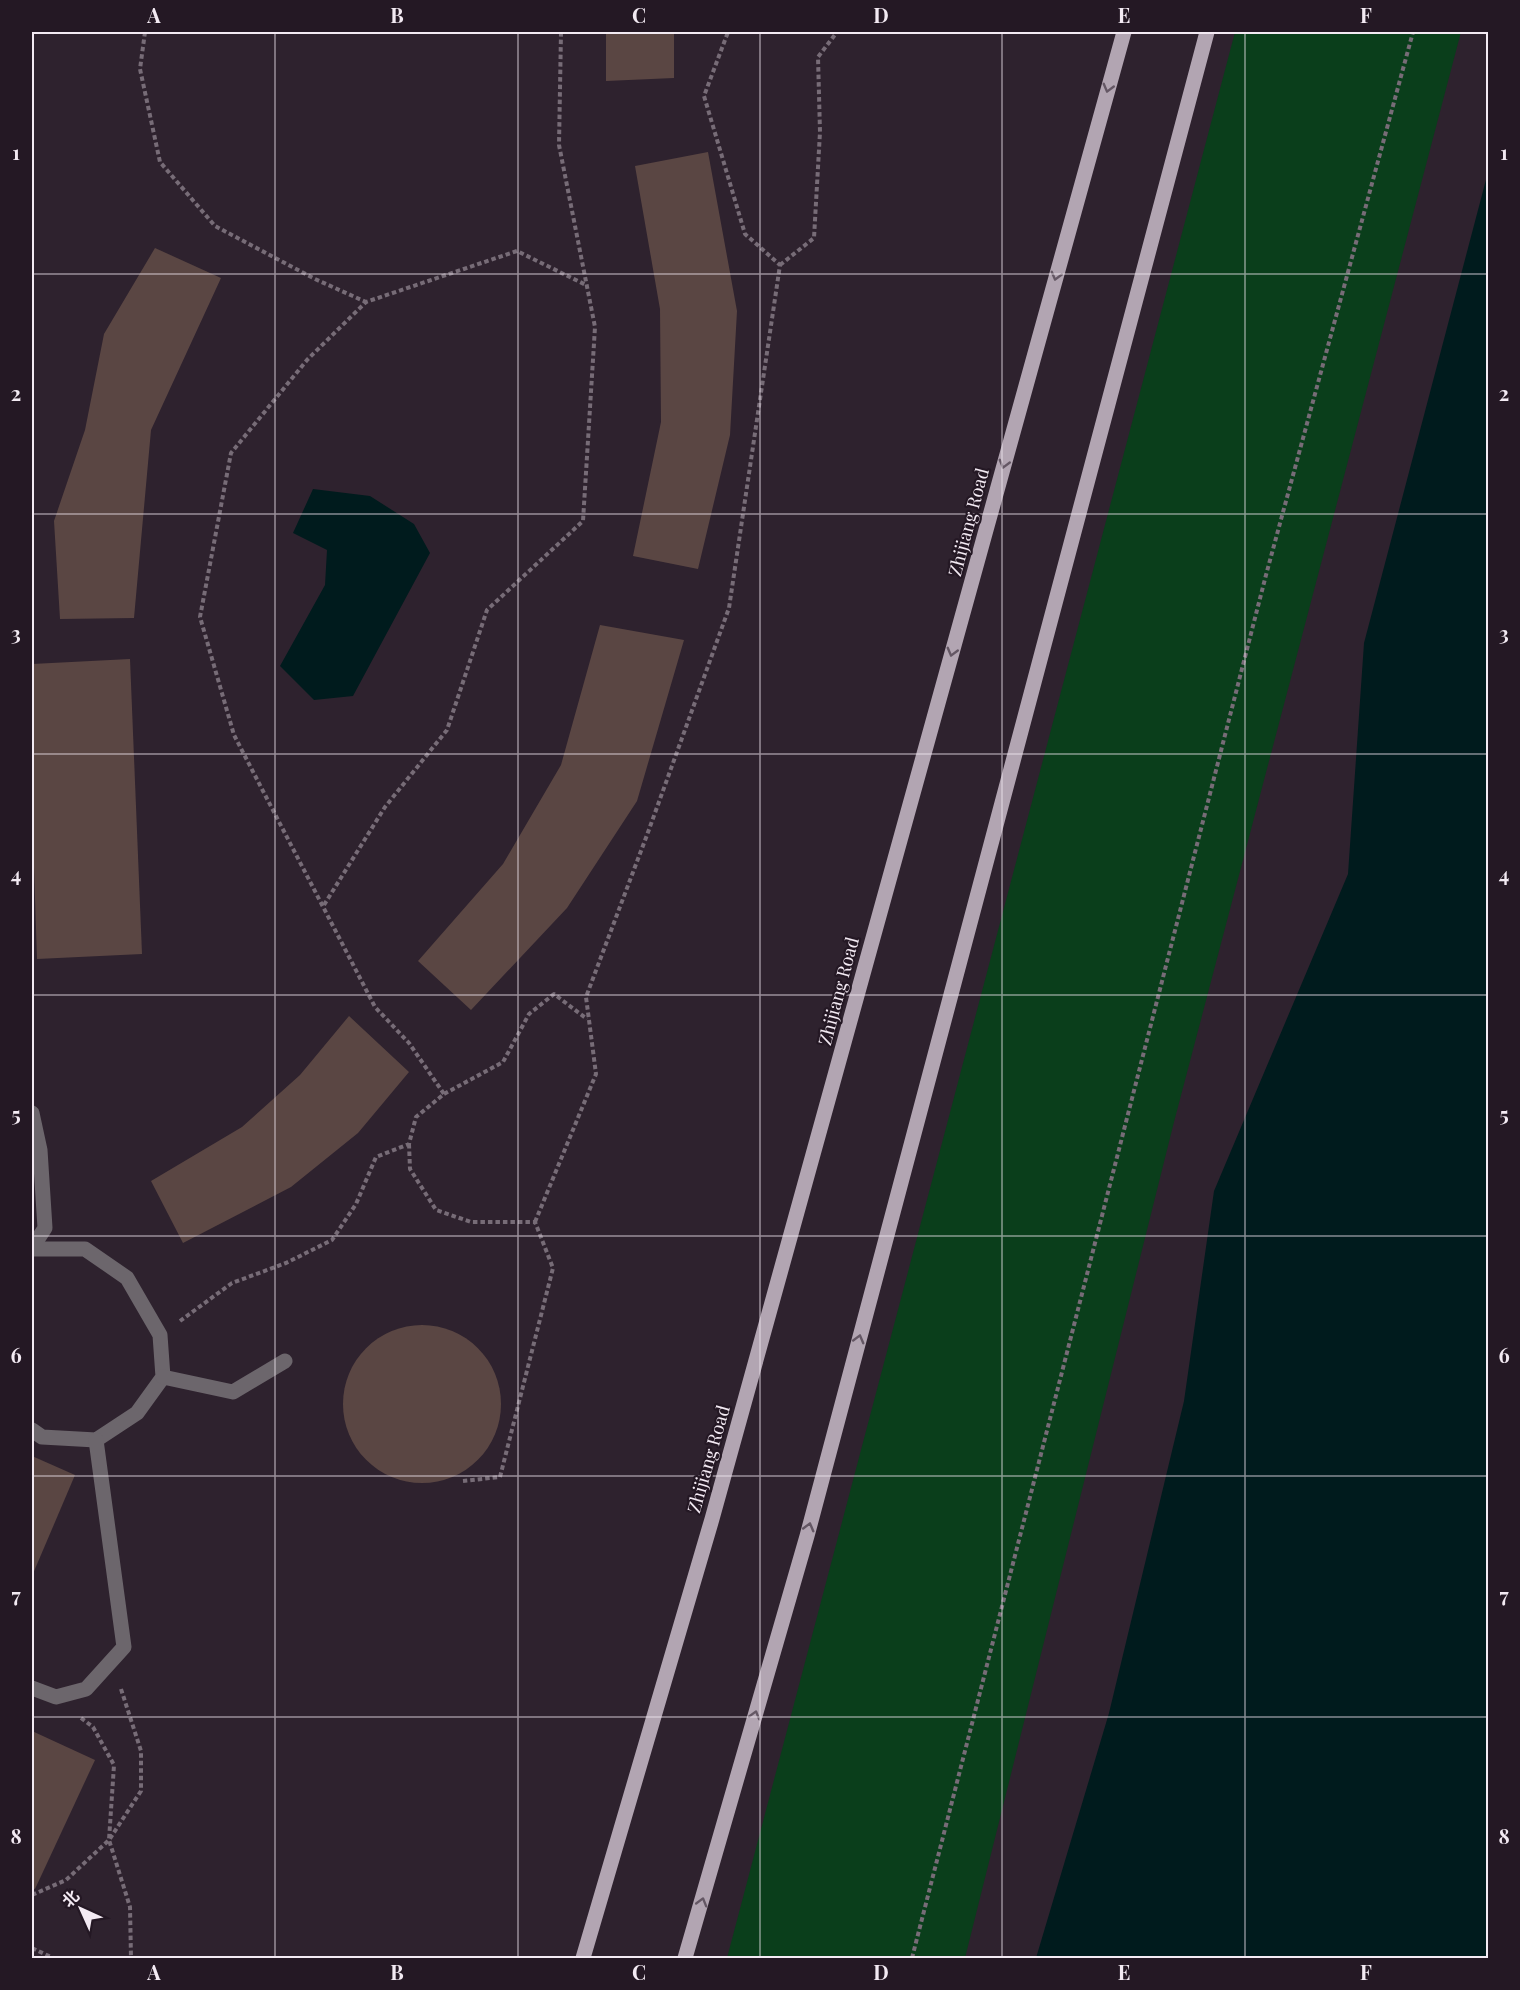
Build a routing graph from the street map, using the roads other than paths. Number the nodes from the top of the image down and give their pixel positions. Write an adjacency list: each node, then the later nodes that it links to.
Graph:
1 (1124, 32): 10 (main road, Zhijiang Road, one-way to 10)
2 (1207, 32): 11 (main road, one-way to 2)
3 (32, 1113): 4 (lane)
4 (32, 1248): 6 (lane)
5 (285, 1360): 6 (lane)
6 (163, 1377): 8 (lane)
7 (32, 1430): 8 (lane)
8 (96, 1440): 9 (lane)
9 (32, 1688)
10 (583, 1959)
11 (686, 1959)

